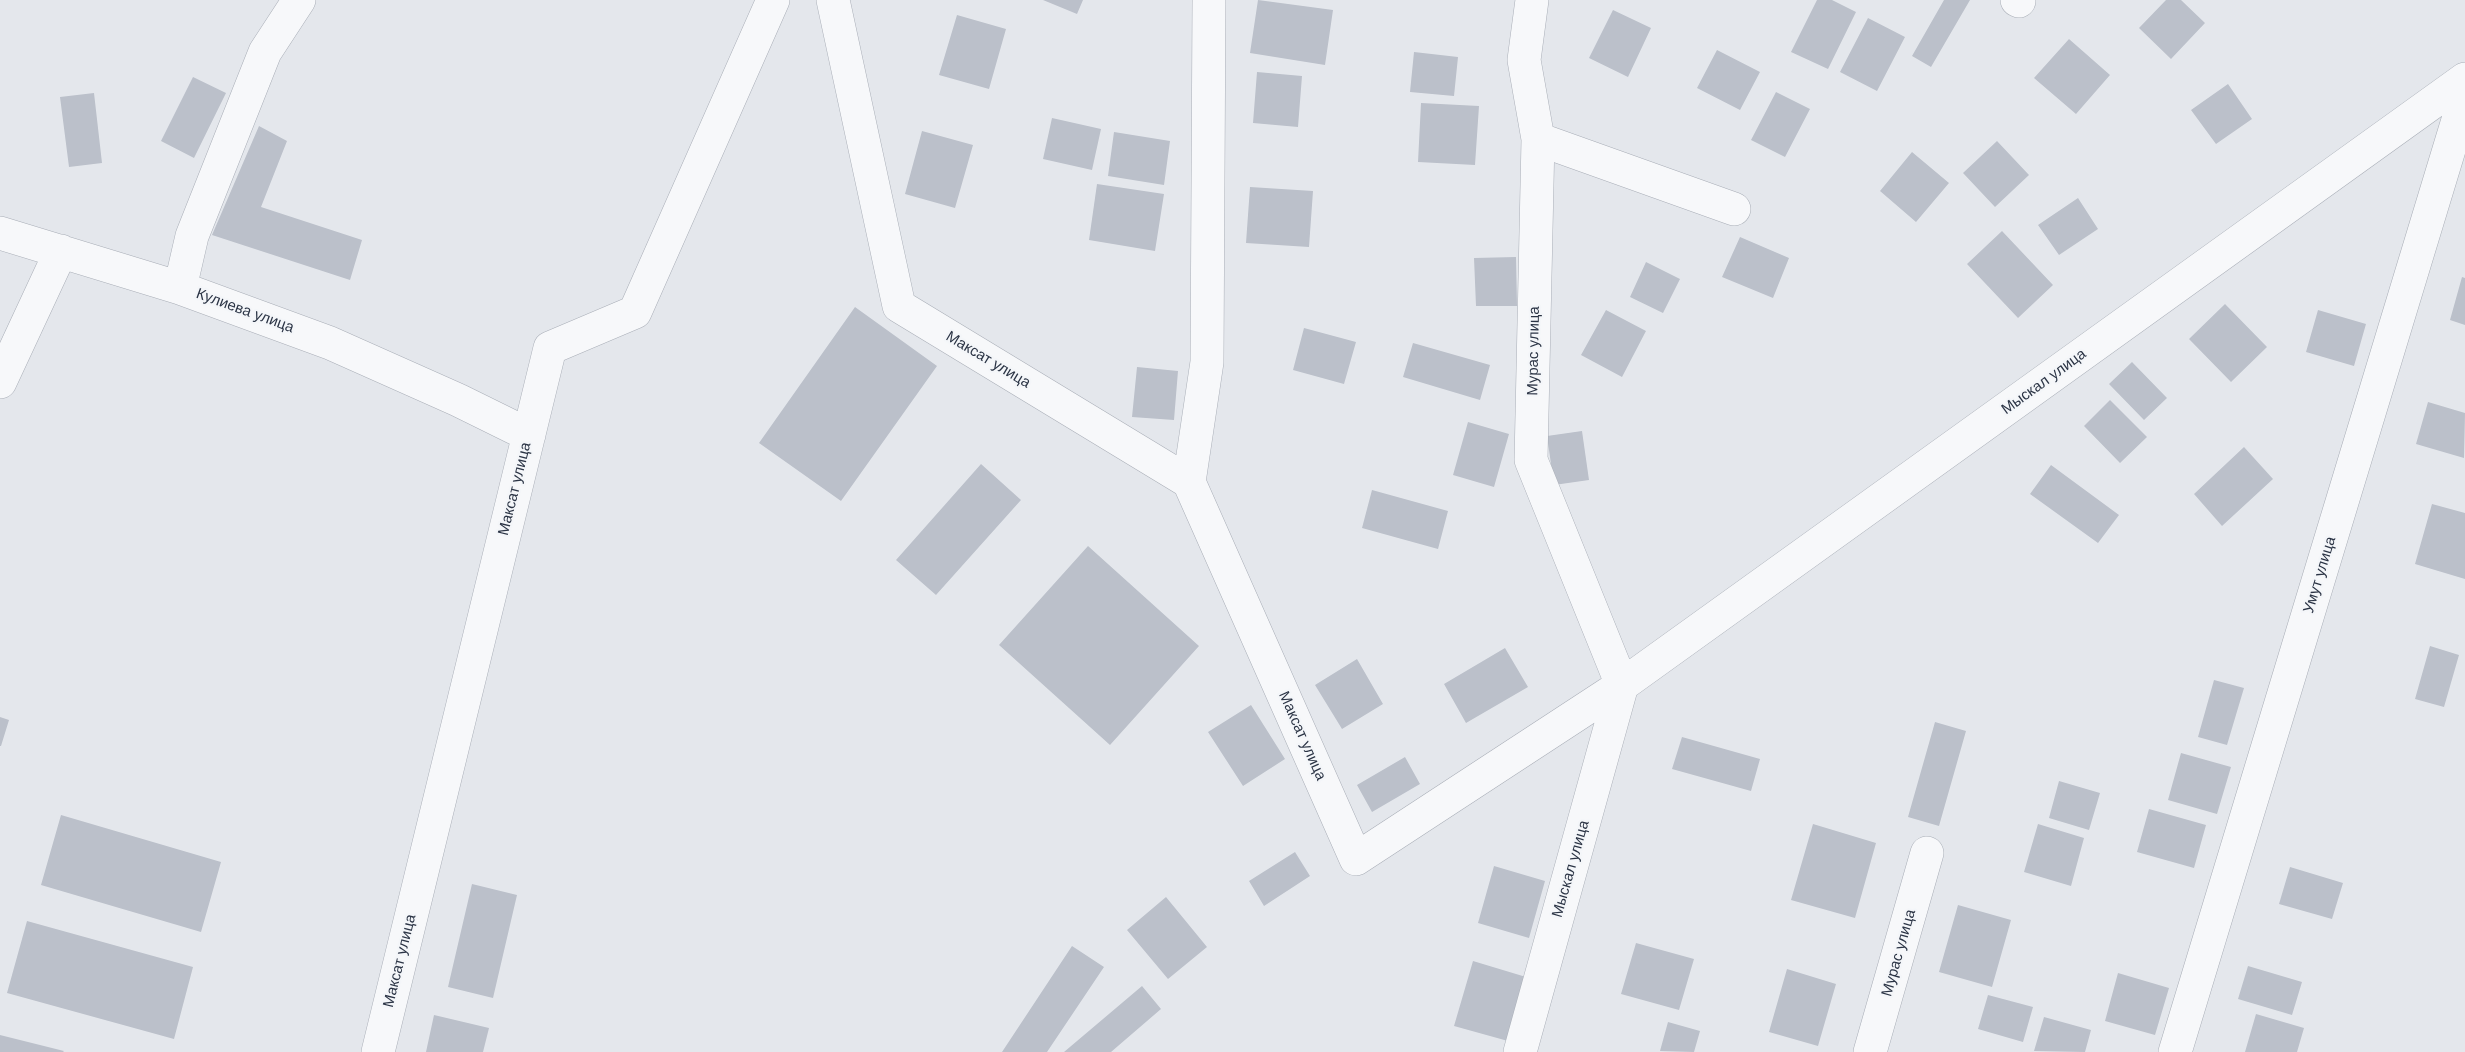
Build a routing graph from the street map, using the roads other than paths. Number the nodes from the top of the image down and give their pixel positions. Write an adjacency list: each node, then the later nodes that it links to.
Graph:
1 (298, 0): 12 (street, Кулиева улица)
2 (772, 0): 14 (street, Максат улица)
3 (833, 0): 15 (street, Максат улица)
4 (1209, 0): 15 (street)
5 (1532, 0): 8 (street, Мурас улица)
6 (2465, 79): 16 (street, Мыскал улица)
7 (2465, 98): 22 (street, Умут улица)
8 (1538, 139): 9 (street); 16 (street, Мурас улица)
9 (1734, 209)
10 (0, 233): 11 (street)
11 (61, 252): 12 (street); 13 (street)
12 (180, 288): 14 (street, Кулиева улица)
13 (0, 382)
14 (529, 435): 19 (street, Максат улица)
15 (1190, 482): 18 (street, Максат улица)
16 (1622, 685): 18 (street, Мыскал улица); 20 (street, Мыскал улица)
17 (1927, 854): 21 (street, Мурас улица)
18 (1356, 859)
19 (378, 1052)
20 (1520, 1052)
21 (1870, 1052)
22 (2175, 1052)

